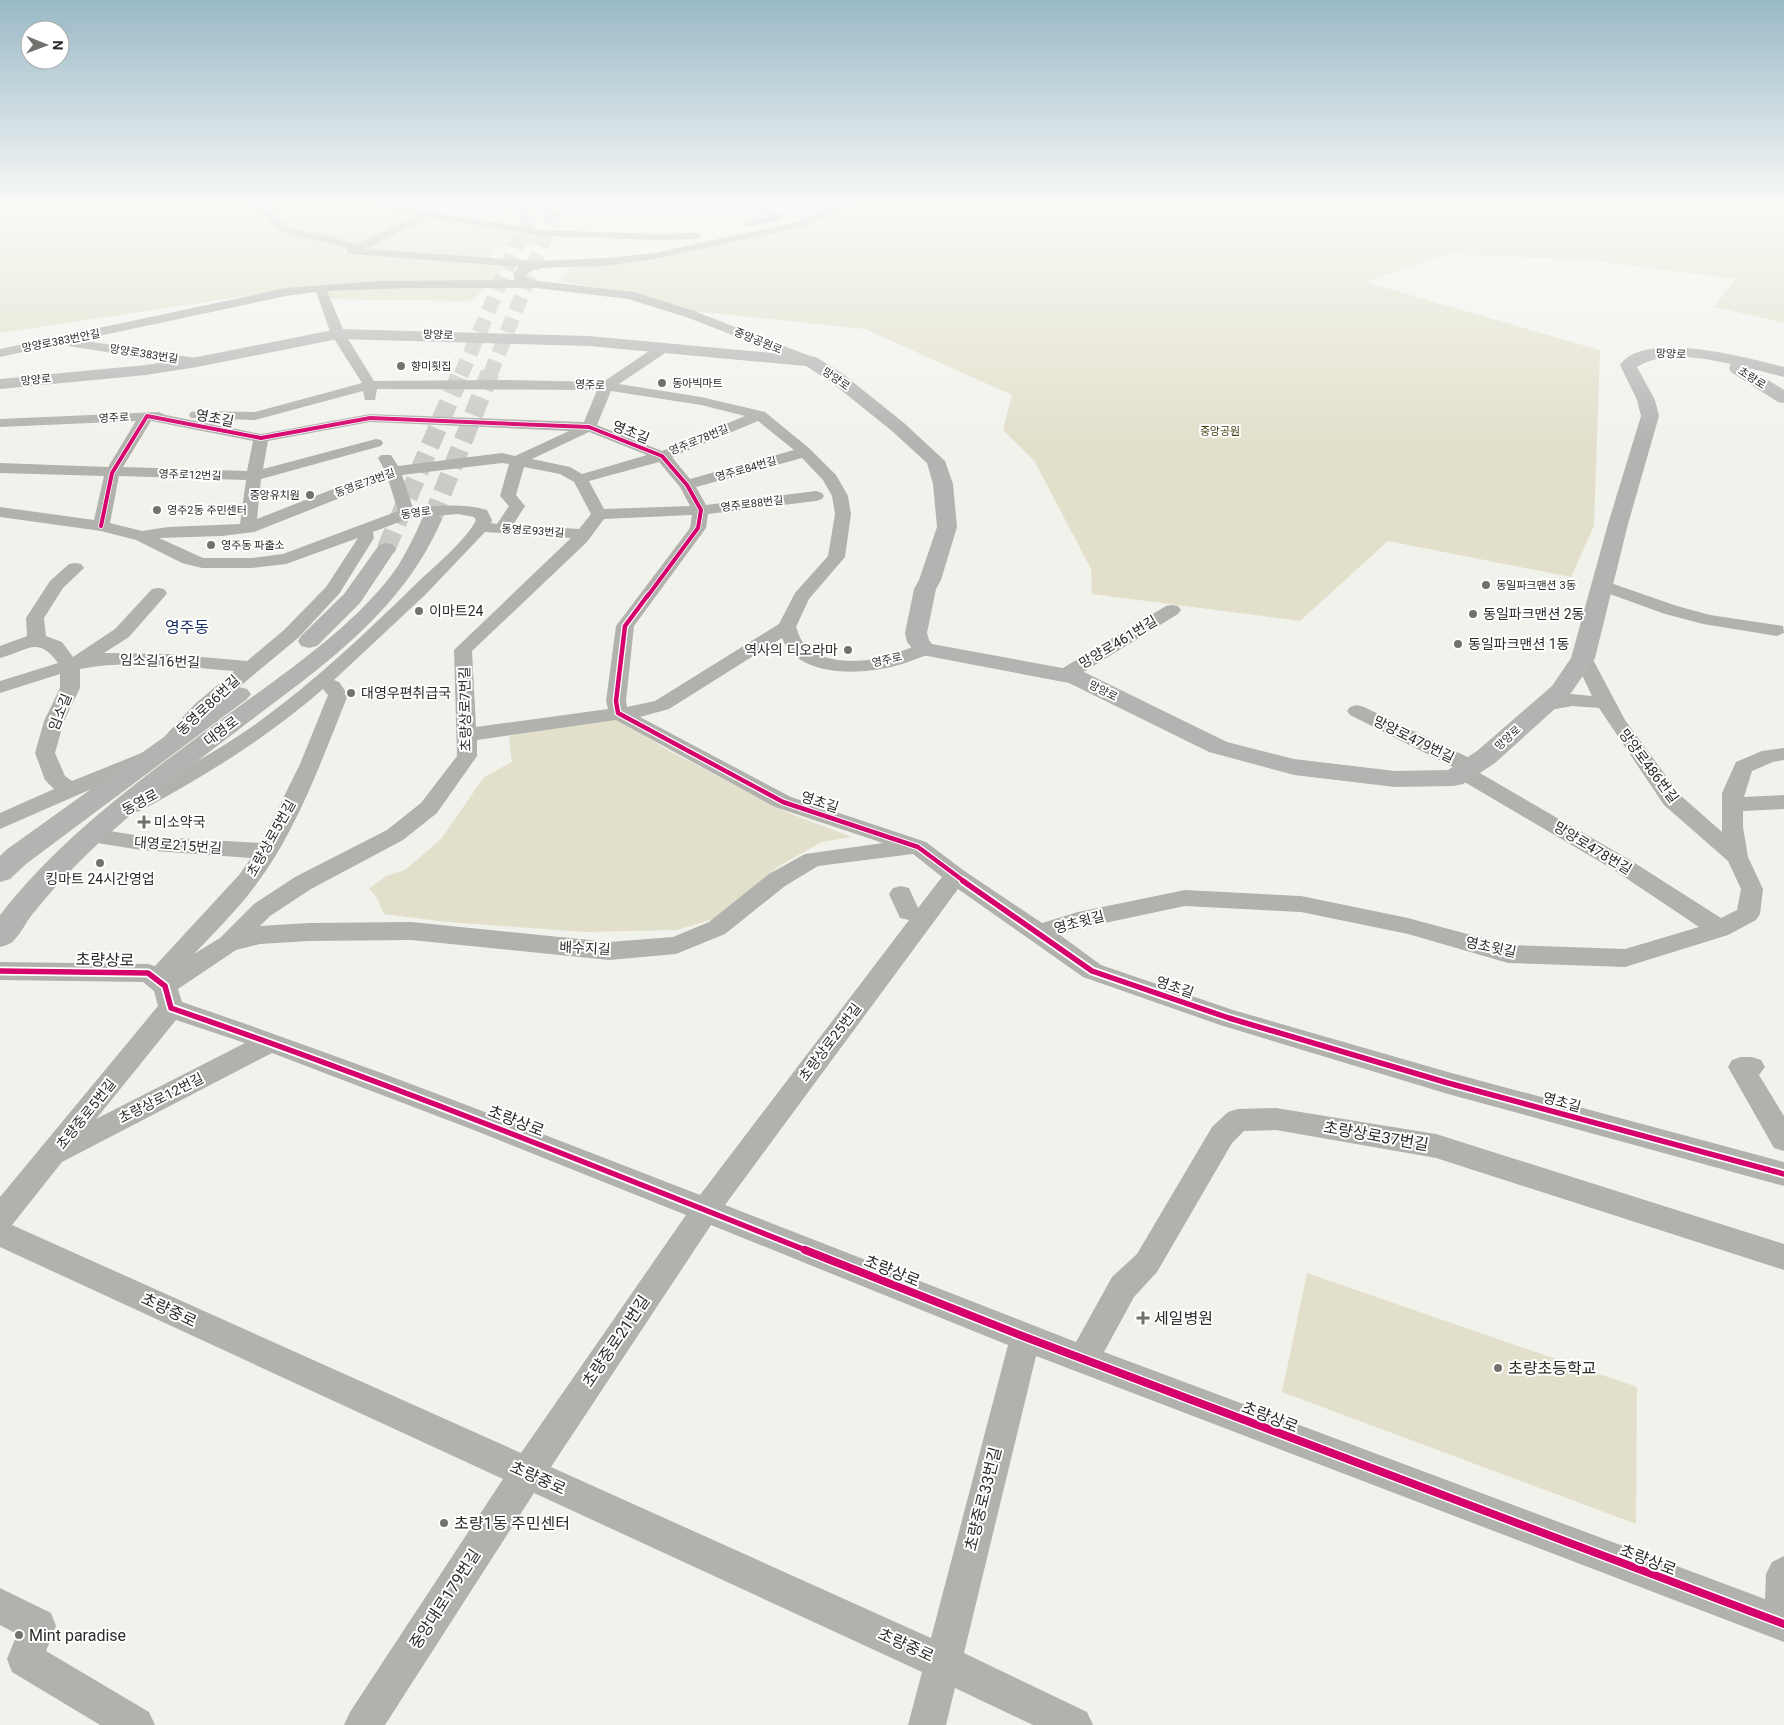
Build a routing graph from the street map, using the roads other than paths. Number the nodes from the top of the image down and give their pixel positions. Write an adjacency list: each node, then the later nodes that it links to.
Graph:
1 (413, 282): 4 (street)
2 (527, 282): 3 (street, 중앙공원로)
3 (537, 284): 4 (street, 망양로383번안길); 11 (street, 중앙공원로)
4 (411, 285): 5 (street, 망양로383번안길)
5 (320, 288): 6 (street); 7 (street, 망양로383번안길)
6 (338, 334): 8 (main road, 망양로); 12 (main road, 망양로); 15 (street)
7 (61, 341): 9 (street, 망양로383번안길); 12 (street, 망양로383번길)
8 (663, 348): 11 (main road, 망양로); 16 (street)
9 (0, 353)
10 (1721, 358): 13 (main road, 망양로); 17 (main road, 초량로); 49 (main road, 망양로)
11 (810, 361): 55 (main road, 망양로)
12 (197, 362): 14 (main road, 망양로)
13 (1784, 372)
14 (0, 384)
15 (370, 385): 16 (street, 영주로); 19 (street, 영주로); 20 (street)
16 (606, 386): 18 (street, 영주로); 22 (street)
17 (1784, 398)
18 (760, 415): 25 (street, 영주로); 26 (street, 영주로78번길)
19 (147, 416): 21 (street, 영주로); 23 (street, 영초길); 30 (street)
20 (370, 418): 22 (street, 영초길); 23 (street, 영초길); 24 (street)
21 (0, 423)
22 (589, 427): 26 (street, 영초길); 27 (street)
23 (261, 438): 31 (street)
24 (376, 443): 29 (street); 31 (street, 영주로12번길)
25 (805, 452): 33 (street, 영주로84번길); 52 (street, 영주로)
26 (662, 456): 32 (street, 영주로78번길); 33 (street, 영초길)
27 (518, 460): 29 (street, 동영로73번길); 32 (street, 동영로73번길); 44 (street)
28 (0, 468): 30 (street, 영주로12번길)
29 (393, 471): 37 (street); 42 (street, 동영로73번길)
30 (112, 472): 31 (street, 영주로12번길); 40 (street)
31 (254, 476): 42 (street)
32 (580, 479): 38 (street)
33 (687, 486): 35 (street, 영초길)
34 (816, 496): 35 (street, 영주로88번길)
35 (701, 510): 38 (street, 영주로88번길); 66 (street)
36 (0, 512): 40 (street, 동영로)
37 (407, 513): 41 (street, 동영로); 43 (street, 동영로)
38 (599, 514): 45 (street, 초량상로7번길)
39 (432, 520): 70 (main road, 대영로)
40 (101, 526): 46 (street, 동영로)
41 (481, 527): 44 (street, 동영로93번길); 61 (street, 동영로)
42 (248, 528): 46 (street, 동영로73번길)
43 (364, 528): 46 (street, 동영로); 59 (street, 동영로86번길)
44 (502, 529): 45 (street, 동영로93번길)
45 (584, 534): 67 (street, 초량상로7번길)
46 (142, 536)
47 (386, 549): 68 (main road, 대영로)
48 (75, 568): 54 (street)
49 (1602, 585): 53 (street); 57 (main road, 망양로)
50 (158, 593): 58 (street)
51 (1172, 610): 60 (street, 망양로461번길)
52 (787, 628): 55 (street, 영주로); 66 (street)
53 (1782, 629)
54 (37, 638): 56 (street); 58 (street)
55 (925, 649): 60 (main road, 망양로)
56 (0, 652)
57 (1583, 658): 63 (street, 망양로486번길); 64 (main road, 망양로)
58 (70, 665): 59 (street, 임소길16번길); 62 (street); 73 (street, 임소길)
59 (250, 667): 68 (street, 동영로86번길)
60 (1065, 675): 72 (main road, 망양로)
61 (320, 682): 71 (street, 동영로); 80 (street, 초량상로5번길)
62 (0, 687)
63 (1605, 703): 64 (street); 81 (street, 망양로486번길)
64 (1545, 705): 72 (main road, 망양로)
65 (1357, 711): 72 (street, 망양로479번길)
66 (618, 713): 67 (street); 79 (street, 영초길)
67 (466, 735): 87 (street, 초량상로7번길)
68 (162, 750): 73 (street, 동영로86번길); 82 (main road, 대영로)
69 (1784, 754): 75 (street, 영초윗길)
70 (189, 756): 71 (street, 동영로); 76 (main road, 대영로)
71 (216, 757): 76 (street, 동영로)
72 (1467, 770): 84 (street, 망양로478번길)
73 (68, 789): 77 (street, 동영로86번길)
74 (1784, 802): 75 (street)
75 (1732, 805): 81 (street, 영초윗길)
76 (114, 815): 78 (main road, 대영로)
77 (0, 822)
78 (91, 836): 80 (street, 대영로215번길); 85 (main road, 대영로)
79 (918, 847): 83 (street, 영초길); 87 (street, 배수지길)
80 (266, 851): 89 (street, 초량상로5번길)
81 (1737, 857): 84 (street, 영초윗길)
82 (0, 872)
83 (955, 876): 86 (street, 영초길); 95 (street, 초량상로25번길)
84 (1720, 929): 86 (street, 영초윗길)
85 (3, 930)
86 (1039, 933): 94 (street, 영초길)
87 (228, 944): 89 (street, 초량상로7번길)
88 (0, 971): 89 (street, 초량상로)
89 (164, 992): 90 (street, 초량상로); 93 (street, 초량중로5번길)
90 (270, 1042): 93 (street, 초량상로12번길); 95 (street, 초량상로)
91 (1752, 1067): 92 (street)
92 (1784, 1140)
93 (53, 1155): 96 (street, 초량중로5번길)
94 (1784, 1174)
95 (706, 1209): 99 (street, 초량상로); 101 (street, 초량중로21번길)
96 (0, 1218)
97 (0, 1233): 101 (street, 초량중로)
98 (1784, 1257): 100 (street, 초량상로37번길)
99 (1025, 1337): 100 (street, 초량상로); 106 (street, 초량중로33번길)
100 (1083, 1360): 105 (street, 초량상로)
101 (527, 1473): 106 (street, 초량중로); 108 (street, 중앙대로179번길)
102 (1784, 1574): 104 (street)
103 (0, 1606): 107 (street)
104 (1784, 1613)
105 (1784, 1624)
106 (942, 1662): 109 (street, 초량중로33번길); 110 (street, 초량중로)
107 (136, 1725)
108 (363, 1725)
109 (927, 1725)
110 (1074, 1725)

